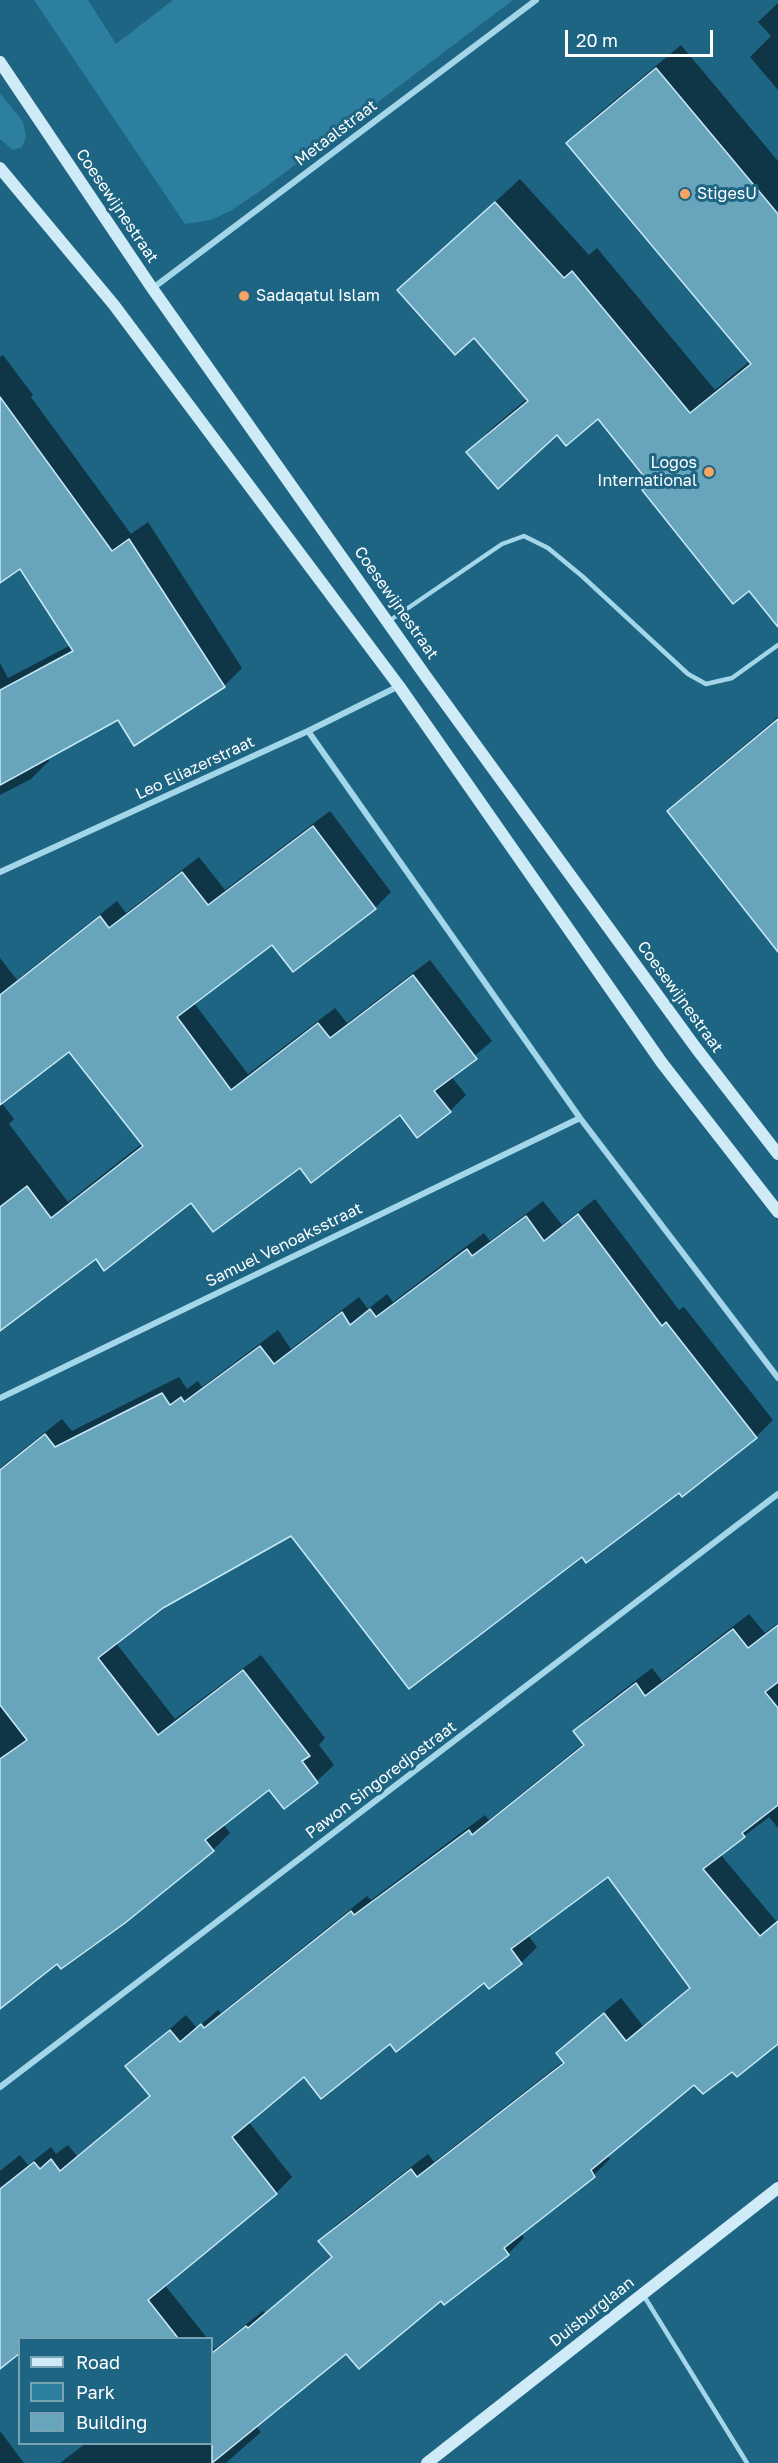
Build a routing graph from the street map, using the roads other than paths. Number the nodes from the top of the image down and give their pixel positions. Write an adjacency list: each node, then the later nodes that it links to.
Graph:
1 (536, 0): 4 (street, Metaalstraat)
2 (0, 62): 4 (main road, Coesewijnestraat)
3 (0, 168): 7 (main road)
4 (152, 288): 5 (main road, Coesewijnestraat)
5 (389, 621): 6 (lane); 11 (main road, Coesewijnestraat)
6 (778, 645)
7 (399, 686): 8 (street, Leo Eliazerstraat); 12 (main road)
8 (308, 731): 9 (street, Leo Eliazerstraat); 10 (street)
9 (0, 872)
10 (580, 1118): 13 (street); 14 (street, Samuel Venoaksstraat)
11 (778, 1154)
12 (778, 1212)
13 (778, 1378)
14 (0, 1398)
15 (778, 1494): 16 (street, Pawon Singoredjostraat)
16 (0, 2087)
17 (778, 2188): 18 (main road, Duisburglaan)
18 (643, 2294): 19 (main road, Duisburglaan); 20 (lane)
19 (427, 2463)
20 (747, 2463)

